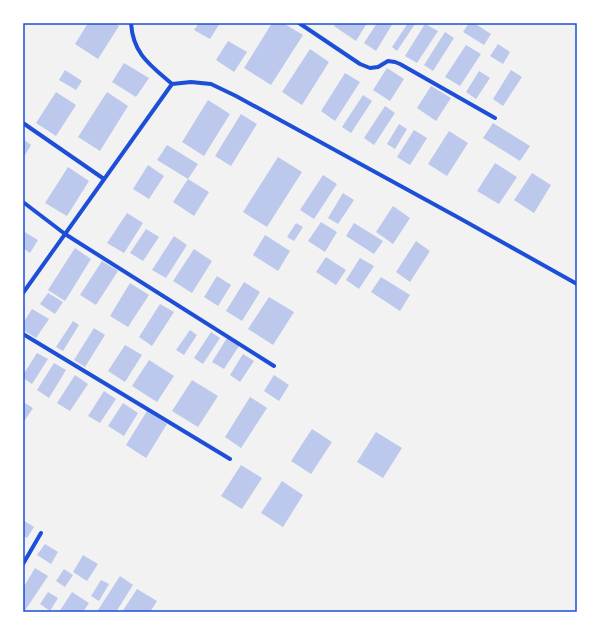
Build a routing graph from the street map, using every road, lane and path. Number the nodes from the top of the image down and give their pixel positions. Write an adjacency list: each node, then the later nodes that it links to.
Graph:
1 (131, 23): 3 (street)
2 (299, 23): 4 (street)
3 (172, 84): 6 (street); 9 (street)
4 (495, 118)
5 (23, 123): 6 (street)
6 (104, 179): 8 (street)
7 (23, 202): 8 (street)
8 (65, 234): 10 (street); 12 (street)
9 (577, 284)
10 (23, 293)
11 (23, 334): 13 (street)
12 (274, 366)
13 (230, 459)
14 (41, 533): 15 (street)
15 (23, 564)

